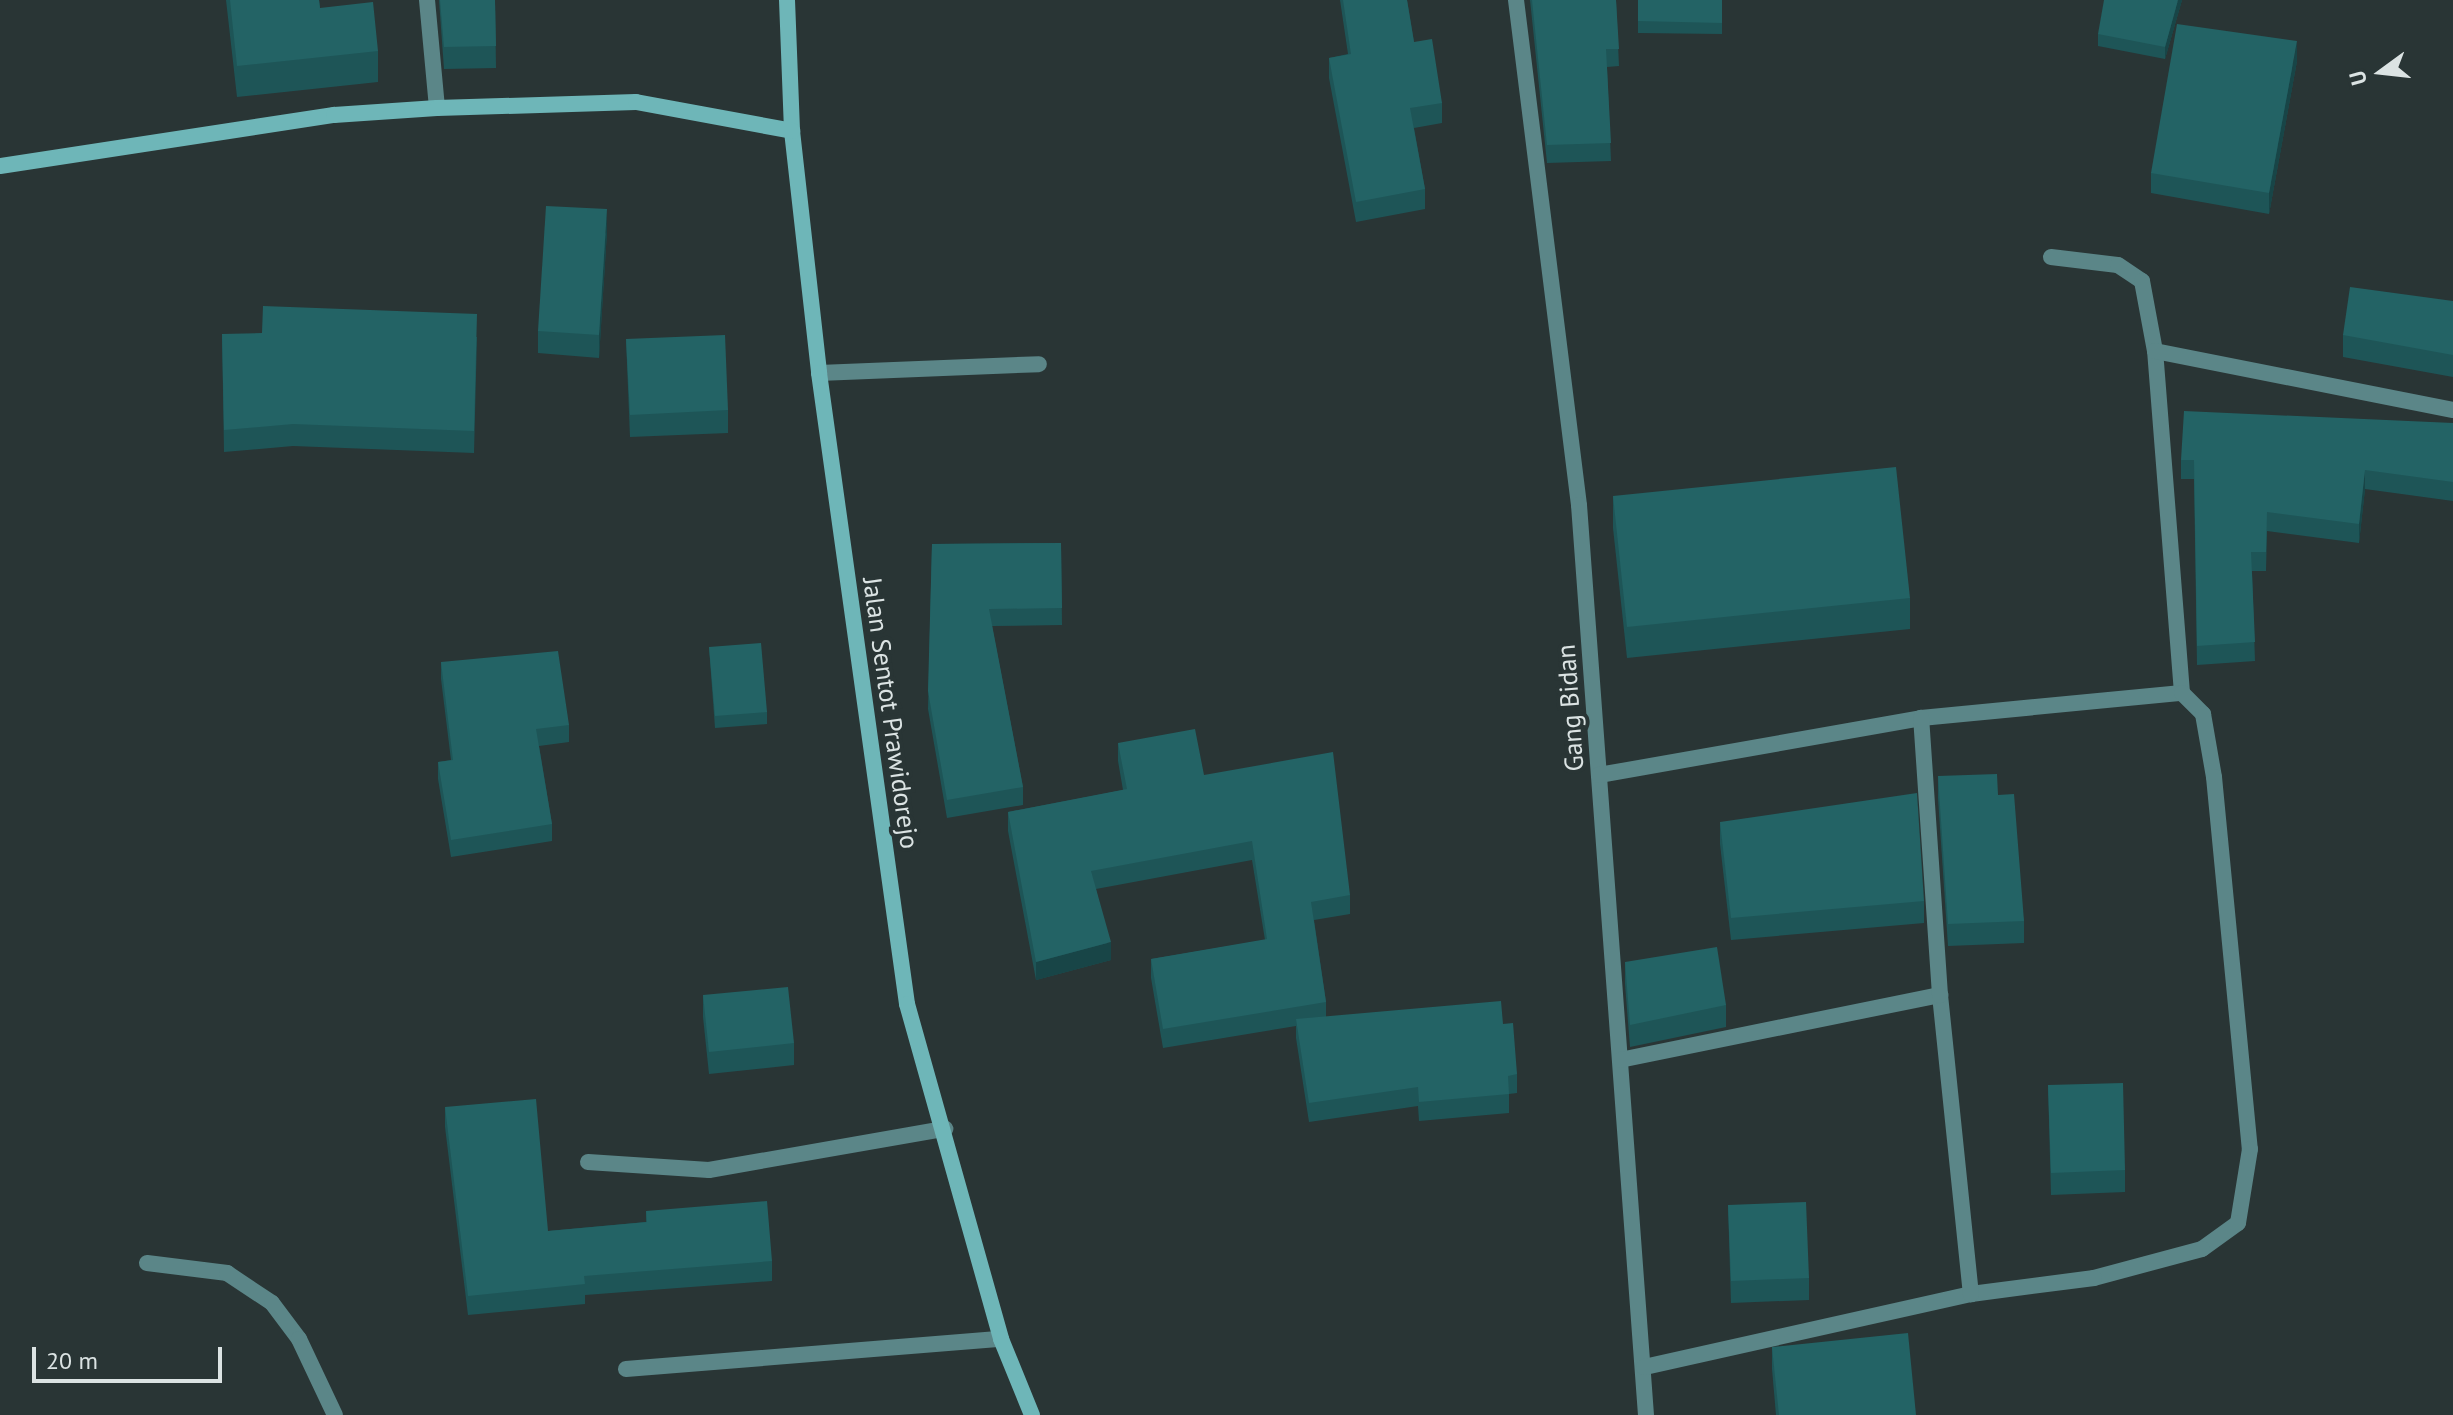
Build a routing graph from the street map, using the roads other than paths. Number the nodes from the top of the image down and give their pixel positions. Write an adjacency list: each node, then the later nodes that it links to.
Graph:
1 (427, 0): 4 (street)
2 (787, 0): 5 (main road, Jalan Sentot Prawidorejo)
3 (1516, 0): 14 (street, Gang Bidan)
4 (437, 108): 5 (main road); 6 (main road)
5 (792, 131): 10 (main road, Jalan Sentot Prawidorejo)
6 (0, 166)
7 (2051, 257): 8 (street)
8 (2155, 351): 11 (street); 12 (street)
9 (1039, 364): 10 (street)
10 (819, 373): 17 (main road, Jalan Sentot Prawidorejo)
11 (2453, 410)
12 (2182, 693): 13 (street); 20 (street)
13 (1921, 718): 14 (street); 15 (street)
14 (1599, 775): 16 (street, Gang Bidan)
15 (1940, 995): 16 (street); 20 (street)
16 (1620, 1060): 22 (street, Gang Bidan)
17 (945, 1129): 18 (street); 21 (main road, Jalan Sentot Prawidorejo)
18 (588, 1162)
19 (147, 1263): 24 (street)
20 (1971, 1294): 22 (street)
21 (1001, 1339): 23 (street); 25 (main road, Jalan Sentot Prawidorejo)
22 (1644, 1367): 26 (street, Gang Bidan)
23 (626, 1369)
24 (335, 1415)
25 (1032, 1415)
26 (1646, 1415)

